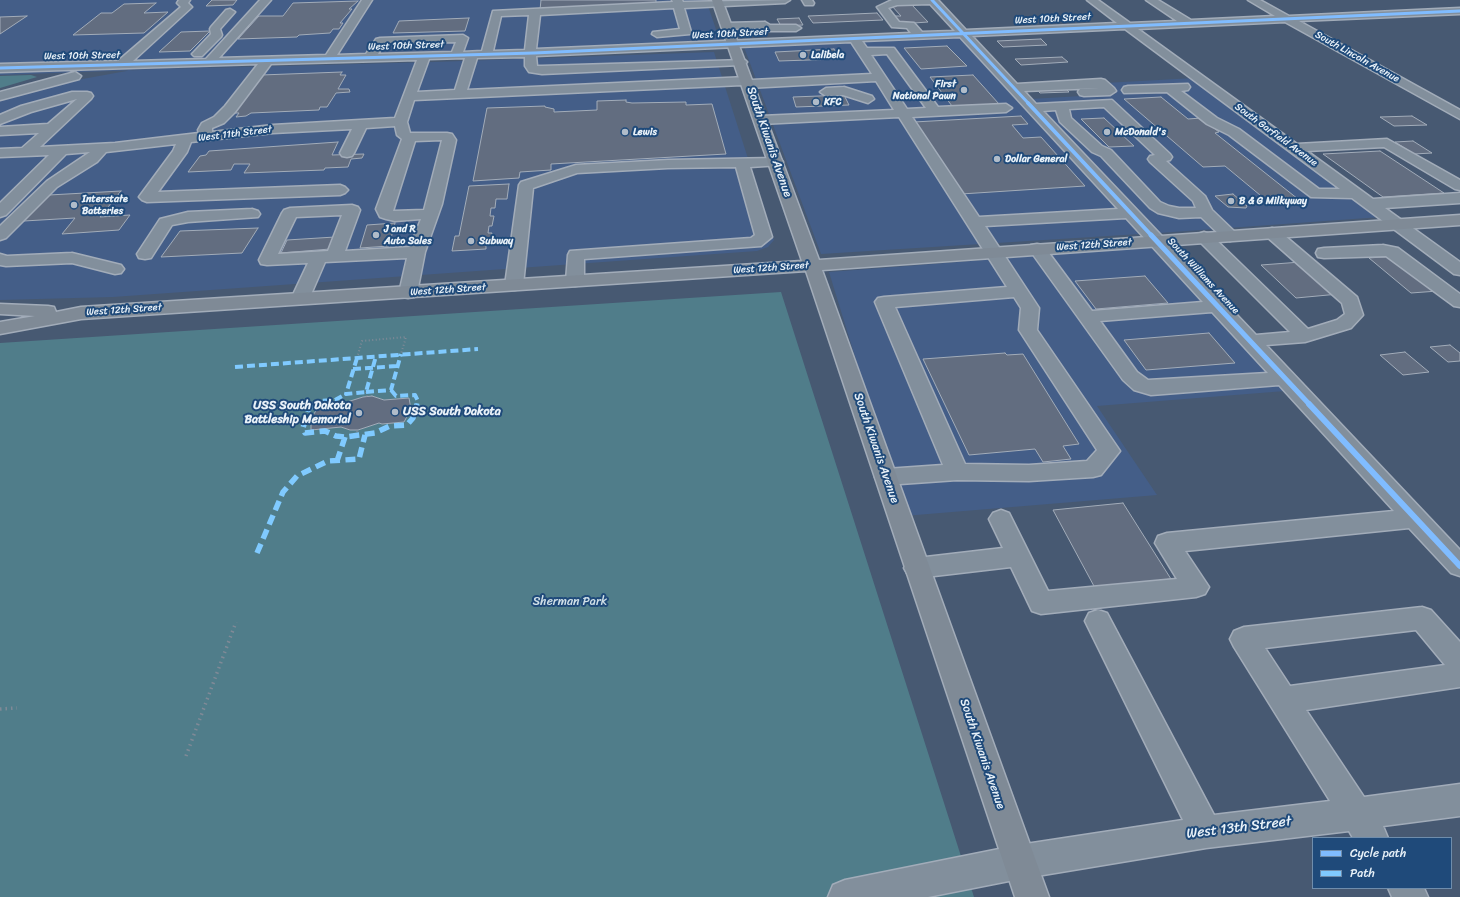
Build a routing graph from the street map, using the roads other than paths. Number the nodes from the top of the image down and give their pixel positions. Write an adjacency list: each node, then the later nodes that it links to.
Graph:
1 (185, 0): 43 (street)
2 (266, 0): 41 (street)
3 (367, 0): 38 (street)
4 (508, 0): 17 (street)
5 (932, 0): 23 (street, South Williams Avenue); 24 (street)
6 (1092, 0): 22 (street, South Garfield Avenue)
7 (1151, 0): 20 (street)
8 (1253, 0): 18 (street, South Lincoln Avenue)
9 (718, 2): 10 (street); 12 (street); 21 (main road, South Kiwanis Avenue)
10 (678, 3): 15 (street); 30 (street)
11 (1420, 3): 16 (street)
12 (780, 4)
13 (1460, 11): 16 (street, West 10th Street)
14 (230, 12): 42 (street)
15 (535, 12): 17 (street); 26 (street)
16 (1439, 12): 18 (street, West 10th Street); 19 (street)
17 (506, 13): 34 (street)
18 (1288, 19): 20 (street, West 10th Street); 63 (street, South Lincoln Avenue)
19 (1460, 21)
20 (1188, 23): 22 (street, West 10th Street)
21 (727, 26): 28 (street); 29 (main road, South Kiwanis Avenue)
22 (1128, 26): 23 (street, West 10th Street); 47 (street, South Garfield Avenue)
23 (963, 34): 24 (street, West 10th Street); 54 (street, South Williams Avenue)
24 (919, 36): 27 (street, West 10th Street)
25 (546, 38): 26 (street)
26 (532, 39): 32 (street)
27 (855, 39): 28 (street, West 10th Street); 31 (street)
28 (809, 41): 29 (street, West 10th Street)
29 (734, 44): 30 (street, West 10th Street); 40 (main road, South Kiwanis Avenue)
30 (649, 48): 32 (street, West 10th Street)
31 (864, 52): 45 (street); 58 (street)
32 (530, 53): 34 (street, West 10th Street); 40 (street)
33 (472, 54): 34 (street, West 10th Street); 35 (street, West 10th Street); 51 (street)
34 (487, 54)
35 (456, 55): 36 (street, West 10th Street); 37 (street)
36 (424, 56): 37 (street, West 10th Street); 53 (street)
37 (370, 58): 38 (street, West 10th Street)
38 (329, 59): 39 (street, West 10th Street)
39 (267, 61): 41 (street, West 10th Street); 68 (street)
40 (741, 62): 48 (main road, South Kiwanis Avenue)
41 (208, 63): 42 (street, West 10th Street)
42 (186, 64): 43 (street, West 10th Street); 52 (street)
43 (121, 65): 44 (street, West 10th Street)
44 (0, 68)
45 (880, 77): 46 (street); 59 (street)
46 (854, 79): 48 (street); 55 (street)
47 (1210, 86): 49 (street); 72 (street, South Garfield Avenue)
48 (749, 87): 51 (street); 55 (street); 62 (main road, South Kiwanis Avenue)
49 (1170, 88): 50 (street); 87 (street)
50 (1128, 90)
51 (460, 94): 53 (street)
52 (0, 96)
53 (409, 96): 64 (street)
54 (1023, 97): 54 (street); 56 (street); 82 (street, South Williams Avenue)
55 (868, 99): 60 (street)
56 (1062, 107): 74 (street); 78 (street)
57 (1006, 108): 58 (street)
58 (935, 112): 59 (street)
59 (903, 113): 60 (street); 96 (street)
60 (878, 115): 62 (street)
61 (0, 120): 66 (street)
62 (761, 120): 80 (main road, South Kiwanis Avenue)
63 (1458, 120)
64 (400, 122): 65 (street, West 11th Street); 69 (street)
65 (361, 124): 68 (street, West 11th Street); 77 (street)
66 (52, 128): 67 (street); 75 (street)
67 (0, 131)
68 (207, 137): 70 (street, West 11th Street)
69 (410, 137): 94 (street); 94 (street)
70 (185, 140): 71 (street, West 11th Street); 86 (street)
71 (103, 147): 73 (street, West 11th Street); 99 (street)
72 (1293, 148): 83 (street); 87 (street, South Garfield Avenue)
73 (63, 149): 75 (street, West 11th Street); 84 (street)
74 (1103, 150): 78 (street); 79 (street)
75 (27, 151): 76 (street, West 11th Street)
76 (0, 152)
77 (347, 153)
78 (1144, 160): 79 (street); 91 (street)
79 (1114, 161): 82 (street); 91 (street)
80 (776, 162): 81 (street); 110 (main road, South Kiwanis Avenue)
81 (742, 163): 113 (street); 114 (street)
82 (1084, 163): 92 (street, South Williams Avenue)
83 (1460, 186)
84 (24, 188): 85 (street); 90 (street)
85 (0, 189)
86 (340, 190)
87 (1354, 192): 89 (street, South Garfield Avenue)
88 (1460, 198): 89 (street)
89 (1370, 204): 97 (street, South Garfield Avenue)
90 (0, 212)
91 (1205, 212): 100 (street)
92 (1131, 213): 96 (street); 102 (street, South Williams Avenue)
93 (252, 214): 109 (street)
94 (430, 214): 104 (street)
95 (1460, 220): 97 (main road, West 12th Street)
96 (974, 222): 105 (street)
97 (1397, 224): 98 (main road, West 12th Street); 112 (street, South Garfield Avenue)
98 (1272, 233): 100 (main road, West 12th Street); 124 (street)
99 (0, 236)
100 (1230, 236): 101 (main road, West 12th Street)
101 (1204, 237): 102 (main road, West 12th Street); 124 (street)
102 (1156, 241): 103 (main road, West 12th Street); 119 (street, South Williams Avenue)
103 (1037, 249): 105 (main road, West 12th Street); 122 (street)
104 (417, 252): 107 (street); 116 (street)
105 (994, 252): 110 (main road, West 12th Street); 115 (street)
106 (1324, 253): 118 (street)
107 (327, 256): 107 (street); 117 (street)
108 (0, 259): 111 (street)
109 (140, 260)
110 (812, 265): 113 (main road, West 12th Street); 128 (main road, South Kiwanis Avenue)
111 (115, 269)
112 (1460, 270)
113 (575, 281): 114 (main road, West 12th Street)
114 (514, 285): 116 (main road, West 12th Street)
115 (1019, 291): 127 (street); 127 (street)
116 (408, 293): 117 (main road, West 12th Street)
117 (300, 299): 121 (main road, West 12th Street)
118 (1460, 302)
119 (1218, 306): 122 (street); 125 (street, South Williams Avenue)
120 (0, 309): 121 (main road, West 12th Street)
121 (81, 313): 123 (main road, West 12th Street)
122 (1087, 317): 126 (street)
123 (0, 328)
124 (1305, 336): 125 (street)
125 (1250, 341): 126 (street, South Williams Avenue)
126 (1284, 378): 129 (street, South Williams Avenue)
127 (956, 472): 128 (street)
128 (886, 477): 133 (main road, South Kiwanis Avenue)
129 (1415, 518): 131 (street); 132 (street, South Williams Avenue)
130 (1001, 520): 131 (street)
131 (1019, 556): 133 (street)
132 (1460, 566)
133 (917, 568): 141 (main road, South Kiwanis Avenue)
134 (1098, 621): 140 (street)
135 (1460, 662): 137 (street)
136 (1460, 675): 137 (street)
137 (1284, 700): 139 (street)
138 (1460, 800): 139 (street, West 13th Street)
139 (1365, 826): 140 (street, West 13th Street)
140 (1206, 832): 141 (street, West 13th Street)
141 (1019, 862): 142 (street, West 13th Street); 143 (main road, South Kiwanis Avenue)
142 (844, 897)
143 (1032, 897)

